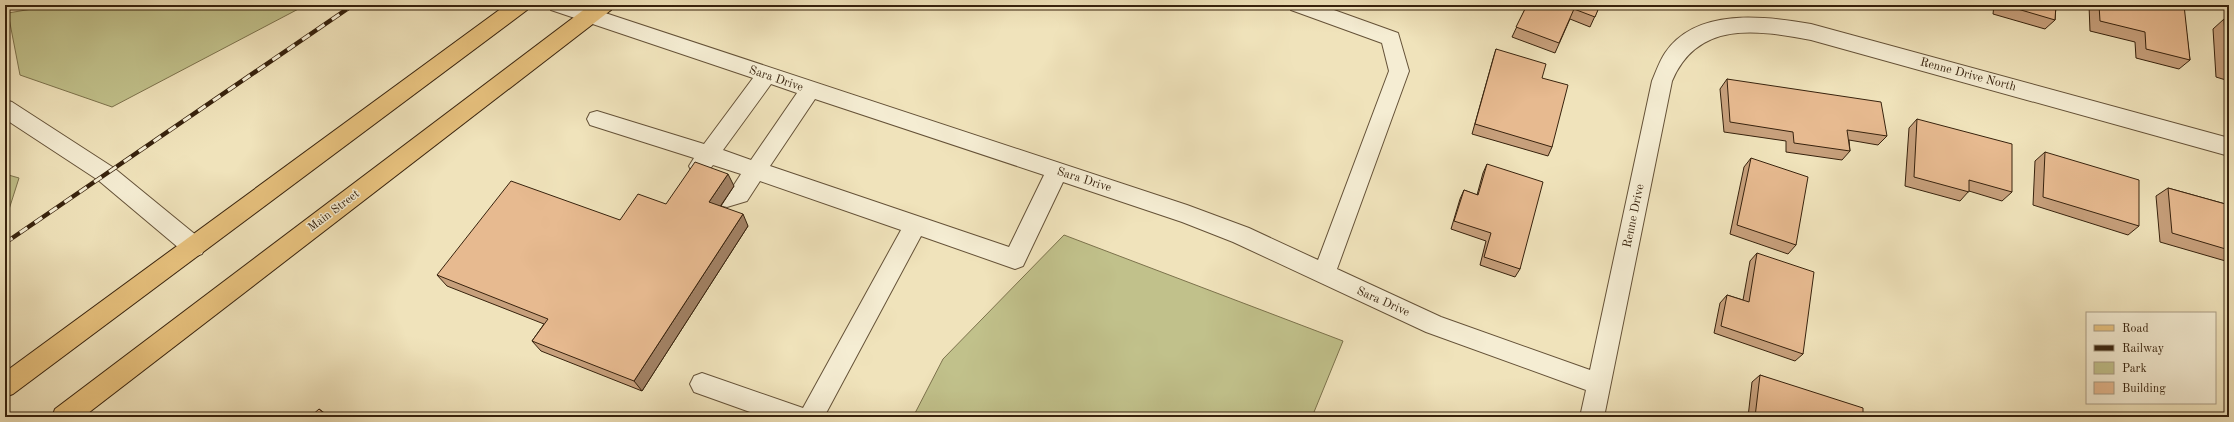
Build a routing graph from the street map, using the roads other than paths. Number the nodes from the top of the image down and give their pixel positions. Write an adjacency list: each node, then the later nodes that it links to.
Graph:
1 (520, 5): 17 (main road)
2 (558, 5): 4 (street, Sara Drive)
3 (1298, 5): 18 (street)
4 (596, 11): 6 (street, Sara Drive); 22 (main road, Main Street)
5 (1705, 32): 10 (street, Renne Drive North); 20 (street, Renne Drive)
6 (766, 75): 7 (street, Sara Drive); 11 (street)
7 (810, 90): 12 (street); 13 (street, Sara Drive)
8 (5, 108): 17 (street)
9 (597, 119): 11 (street)
10 (2229, 147)
11 (708, 154): 12 (street); 14 (street)
12 (756, 171): 15 (street); 16 (street)
13 (1057, 171): 16 (street); 18 (street, Sara Drive)
14 (693, 185)
15 (727, 198)
16 (915, 226): 24 (street)
17 (194, 247): 21 (main road)
18 (1324, 276): 20 (street, Sara Drive)
19 (702, 384): 23 (street)
20 (1598, 384): 25 (street, Renne Drive)
21 (5, 386)
22 (64, 417)
23 (796, 417)
24 (811, 417)
25 (1592, 417)

